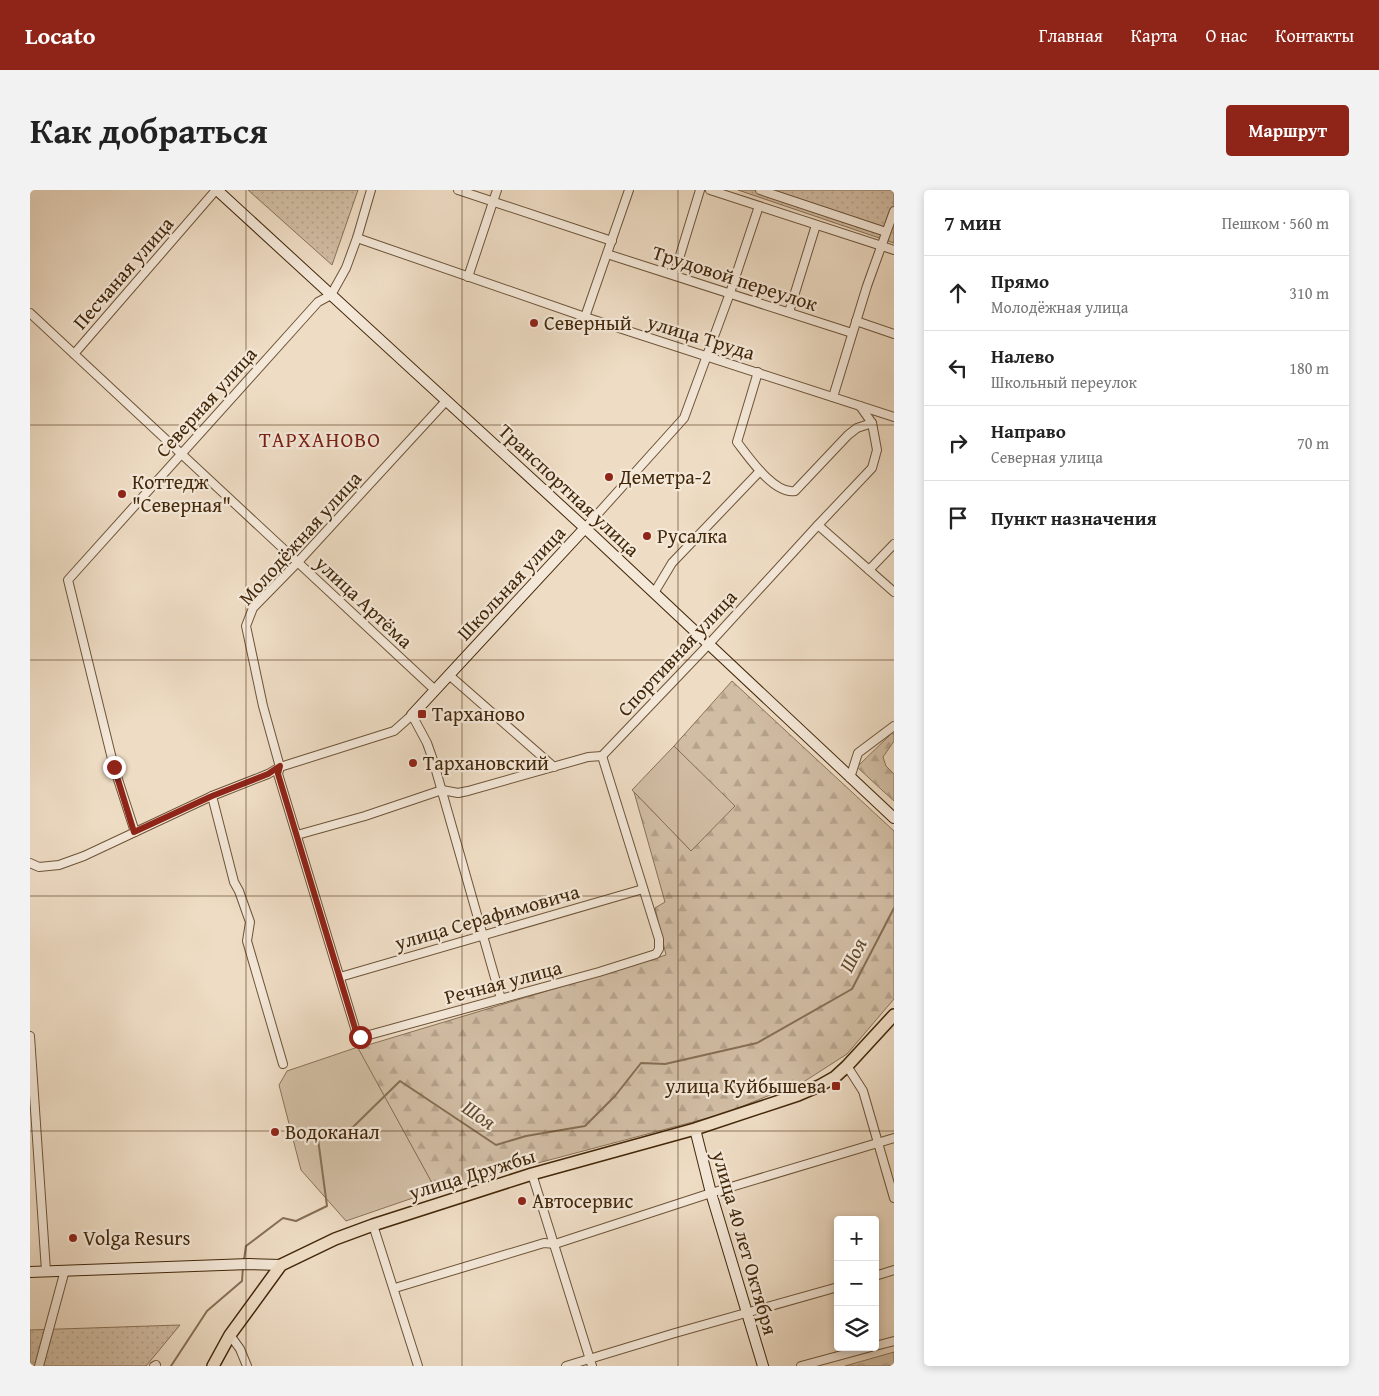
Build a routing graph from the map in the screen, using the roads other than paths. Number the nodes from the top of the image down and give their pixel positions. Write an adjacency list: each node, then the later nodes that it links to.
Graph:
1 (216, 190): 22 (street, Транспортная улица); 29 (street, Песчаная улица)
2 (371, 190): 14 (street, Северная улица)
3 (458, 190): 9 (street)
4 (497, 190): 9 (street)
5 (629, 190): 15 (street)
6 (700, 190): 19 (street)
7 (710, 190): 10 (street)
8 (760, 190): 13 (street)
9 (494, 202): 15 (street); 20 (street)
10 (758, 206): 12 (street); 21 (street, Школьная улица)
11 (894, 212): 13 (street)
12 (816, 225): 16 (street); 23 (street)
13 (886, 232): 16 (street)
14 (357, 238): 20 (street, улица Труда); 22 (street, Северная улица)
15 (612, 241): 18 (street)
16 (881, 246): 17 (street); 26 (street)
17 (894, 250)
18 (607, 254): 19 (street, Трудовой переулок); 25 (street)
19 (674, 275): 21 (street, Трудовой переулок)
20 (468, 277): 25 (street, улица Труда)
21 (730, 293): 23 (street, Трудовой переулок); 30 (street, Школьная улица)
22 (331, 295): 33 (street, Транспортная улица); 37 (street, Северная улица)
23 (789, 312): 27 (street, Трудовой переулок)
24 (30, 313): 29 (street, улица Артёма)
25 (585, 317): 30 (street, улица Труда)
26 (856, 321): 27 (street); 28 (street)
27 (852, 332): 32 (street)
28 (894, 334)
29 (74, 354): 37 (street, улица Артёма)
30 (707, 356): 31 (street, улица Труда); 40 (street, Школьная улица)
31 (758, 372): 32 (street, улица Труда); 38 (street)
32 (833, 397): 34 (street, улица Труда)
33 (446, 401): 40 (street, Транспортная улица); 42 (street, Молодёжная улица)
34 (860, 406): 35 (street, улица Труда); 36 (street, Спортивная улица)
35 (894, 416)
36 (872, 424): 38 (street); 39 (street, Спортивная улица)
37 (181, 454): 42 (street, улица Артёма); 58 (street, Северная улица)
38 (760, 471): 45 (street)
39 (818, 525): 43 (street); 46 (street, Спортивная улица)
40 (585, 528): 45 (street, Транспортная улица); 47 (street, Школьная улица)
41 (894, 544): 43 (street)
42 (298, 562): 48 (street, улица Артёма); 52 (street, Молодёжная улица)
43 (869, 570): 44 (street)
44 (894, 592)
45 (654, 593): 46 (street, Транспортная улица)
46 (708, 645): 51 (street, Спортивная улица); 54 (street, Транспортная улица)
47 (449, 675): 48 (street, Школьная улица); 53 (street)
48 (435, 690): 49 (street, Школьная улица)
49 (412, 715): 52 (street); 55 (street)
50 (894, 726): 54 (street)
51 (602, 756): 53 (street); 61 (street)
52 (280, 766): 56 (street); 59 (street, Молодёжная улица)
53 (554, 767): 55 (street)
54 (850, 778): 57 (street, Транспортная улица)
55 (442, 790): 59 (street); 62 (street)
56 (212, 796): 58 (street); 68 (street)
57 (894, 818)
58 (134, 832): 60 (street)
59 (297, 835): 63 (street, Молодёжная улица)
60 (30, 863)
61 (643, 889): 62 (street, улица Серафимовича); 64 (street, Речная улица)
62 (482, 935): 63 (street, улица Серафимовича); 64 (street)
63 (340, 977): 67 (street, Молодёжная улица)
64 (501, 999): 67 (street, Речная улица)
65 (894, 1015): 69 (main road, улица Дружбы)
66 (30, 1036): 81 (street)
67 (358, 1038)
68 (284, 1064)
69 (847, 1066): 70 (main road, улица Дружбы); 72 (street)
70 (694, 1129): 73 (main road, улица Дружбы); 74 (street, улица 40 лет Октября)
71 (894, 1138): 72 (street)
72 (878, 1143): 74 (street); 75 (street)
73 (532, 1174): 76 (main road, улица Дружбы); 77 (street)
74 (711, 1193): 77 (street); 86 (street, улица 40 лет Октября)
75 (894, 1198)
76 (373, 1225): 78 (main road, улица Дружбы); 84 (street)
77 (555, 1244): 84 (street); 91 (street)
78 (281, 1265): 79 (street, улица Дружбы); 87 (main road)
79 (65, 1270): 81 (street, улица Дружбы); 92 (street)
80 (894, 1270): 83 (street)
81 (46, 1271): 82 (street, улица Дружбы)
82 (30, 1272)
83 (879, 1275)
84 (395, 1288): 95 (street)
85 (834, 1288): 86 (street)
86 (747, 1313): 91 (street); 97 (street, улица 40 лет Октября)
87 (230, 1334): 93 (main road); 94 (street)
88 (894, 1341): 89 (street)
89 (879, 1345)
90 (856, 1351): 98 (street)
91 (591, 1363): 96 (street)
92 (39, 1366)
93 (213, 1366)
94 (246, 1366)
95 (418, 1366)
96 (566, 1366)
97 (763, 1366)
98 (801, 1366)

